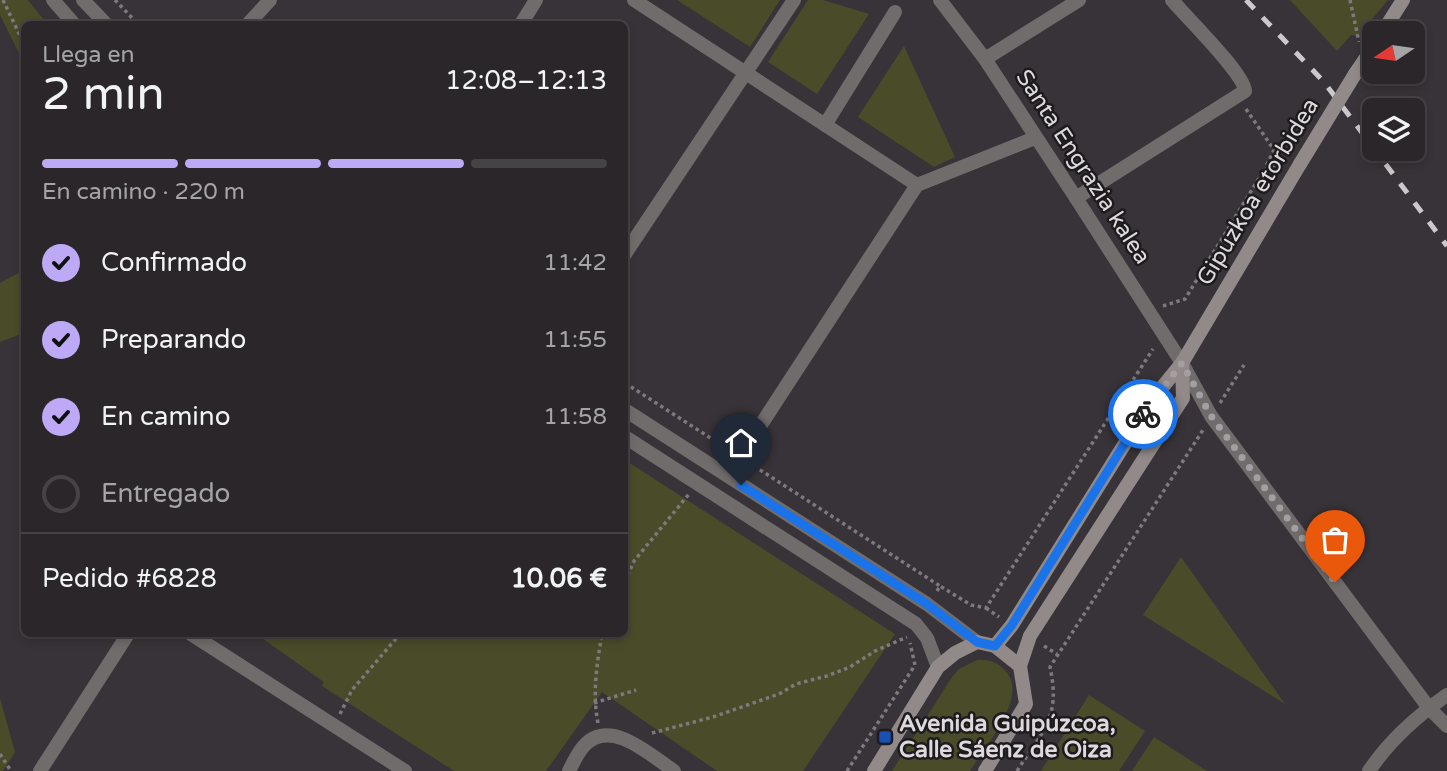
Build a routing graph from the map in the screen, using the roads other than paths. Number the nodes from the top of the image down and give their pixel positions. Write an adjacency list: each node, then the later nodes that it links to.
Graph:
1 (53, 0): 12 (street)
2 (83, 0): 13 (street)
3 (270, 0): 14 (street)
4 (536, 0): 15 (street)
5 (634, 0): 19 (street)
6 (794, 0): 19 (street)
7 (940, 0): 18 (street, Santa Engrazia kalea)
8 (1079, 0): 18 (street)
9 (1172, 0): 23 (street)
10 (1403, 0): 16 (main road)
11 (895, 12): 20 (street)
12 (71, 21)
13 (103, 21)
14 (251, 21)
15 (523, 21)
16 (1390, 21)
17 (1362, 57): 25 (main road, Gipuzkoa etorbidea, bridge)
18 (985, 59): 21 (street, Santa Engrazia kalea)
19 (746, 74): 20 (street); 24 (street)
20 (825, 125): 22 (street)
21 (1035, 138): 22 (street); 23 (street, Santa Engrazia kalea)
22 (917, 185): 28 (street)
23 (1076, 198): 25 (street, Santa Engrazia kalea)
24 (628, 250)
25 (1182, 363): 32 (main road, Gipuzkoa etorbidea); 33 (main road); 36 (street, Santa Engrazia kalea)
26 (628, 412): 31 (street)
27 (628, 439): 34 (street)
28 (740, 457)
29 (126, 637): 38 (street)
30 (196, 637): 39 (street)
31 (977, 642): 32 (main road); 34 (main road)
32 (995, 646): 33 (main road)
33 (1020, 666): 43 (main road)
34 (938, 667): 42 (main road)
35 (1447, 695): 36 (street)
36 (1429, 708): 37 (street, Santa Engrazia kalea); 44 (street)
37 (1447, 726)
38 (40, 771)
39 (405, 771)
40 (569, 771): 41 (street)
41 (674, 771)
42 (874, 771)
43 (985, 771)
44 (1369, 771)

